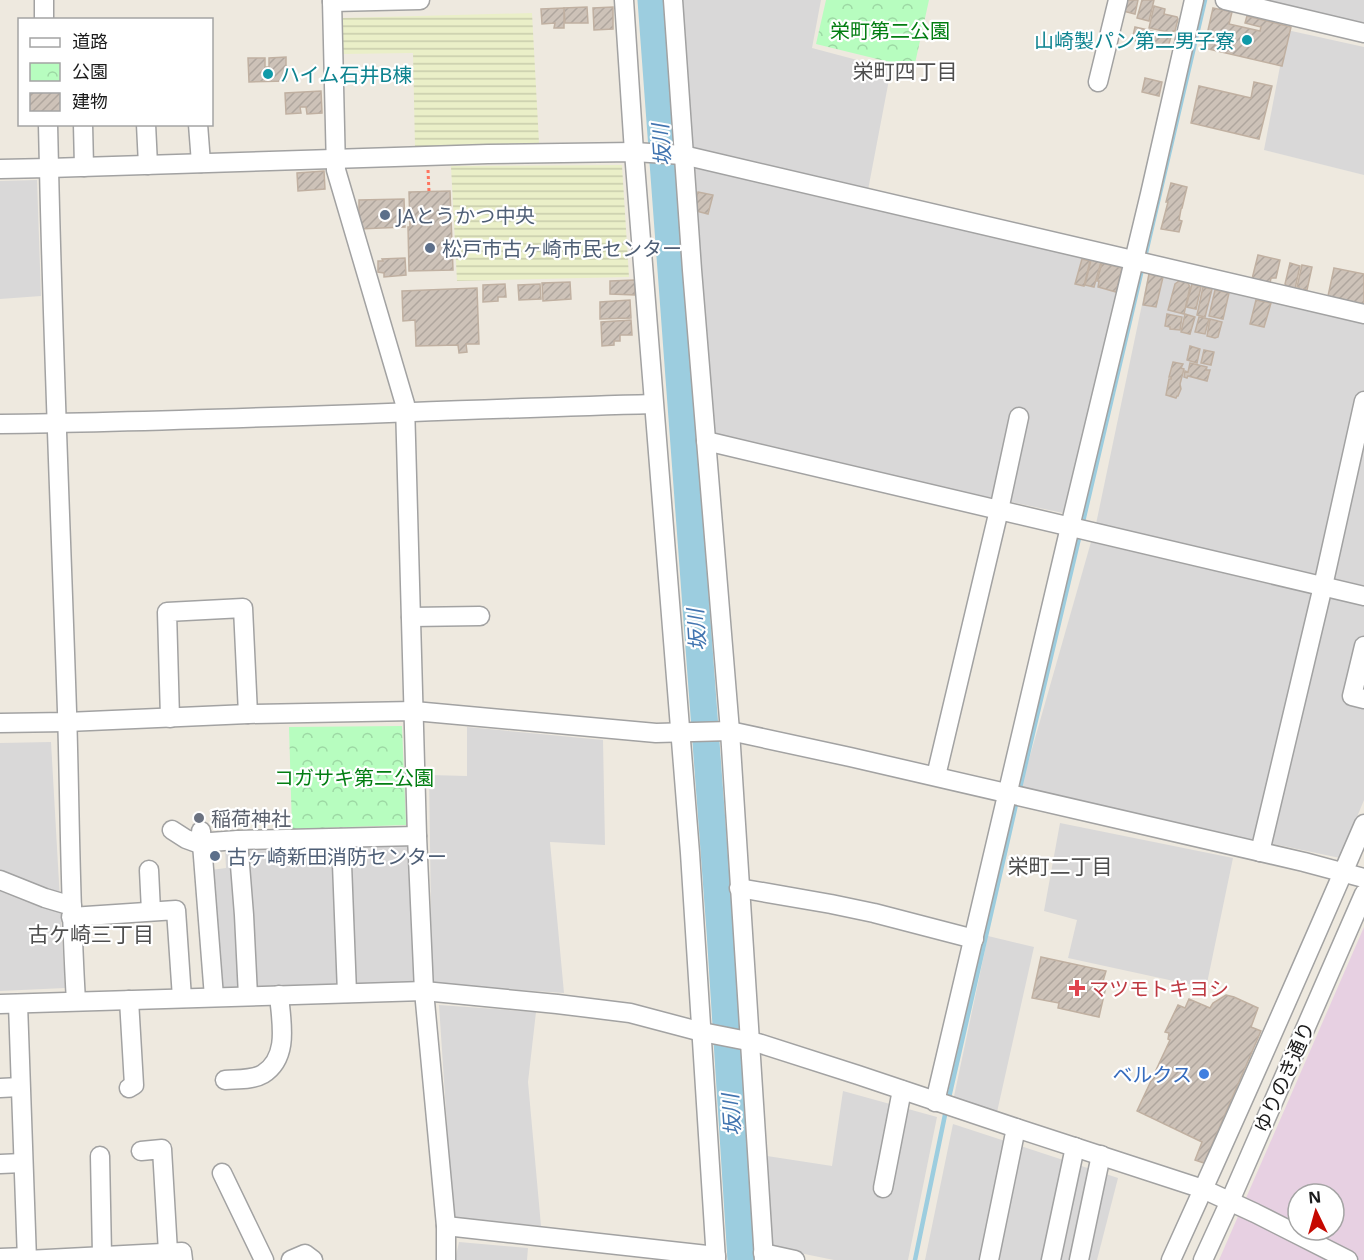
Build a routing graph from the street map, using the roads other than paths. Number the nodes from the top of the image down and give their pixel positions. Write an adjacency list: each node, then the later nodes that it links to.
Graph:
1 (44, 0): 9 (street)
2 (420, 0): 8 (street)
3 (624, 0): 16 (street)
4 (672, 0): 17 (street)
5 (1118, 0): 11 (street)
6 (1194, 0): 24 (street)
7 (1225, 0): 10 (street)
8 (332, 1): 18 (street)
9 (44, 18)
10 (1364, 33)
11 (1098, 82)
12 (48, 126): 22 (street)
13 (82, 126): 21 (street)
14 (146, 126): 20 (street)
15 (198, 126): 19 (street)
16 (638, 153): 17 (street); 18 (street); 27 (street)
17 (680, 155): 24 (street); 32 (street)
18 (335, 159): 19 (street); 28 (street)
19 (201, 163): 20 (street)
20 (148, 165): 21 (street)
21 (84, 167): 22 (street)
22 (49, 168): 23 (street); 30 (street)
23 (0, 170)
24 (1140, 262): 25 (street); 34 (street)
25 (1364, 314)
26 (1364, 401): 35 (street)
27 (653, 404): 28 (street); 47 (street)
28 (406, 412): 30 (street); 38 (street)
29 (1018, 417): 33 (street)
30 (56, 423): 31 (street); 44 (street)
31 (0, 424)
32 (706, 441): 33 (street); 46 (street)
33 (999, 510): 34 (street); 48 (street)
34 (1077, 529): 35 (street); 49 (street)
35 (1323, 586): 36 (street); 56 (street)
36 (1364, 596)
37 (480, 616): 38 (street)
38 (411, 617): 41 (street)
39 (1364, 646): 40 (street)
40 (1364, 699)
41 (414, 711): 42 (street); 47 (street); 52 (street)
42 (248, 714): 43 (street); 43 (street)
43 (170, 718): 44 (street)
44 (67, 722): 45 (street); 64 (street)
45 (0, 723)
46 (730, 731): 47 (street); 48 (street); 61 (street)
47 (680, 734): 76 (street)
48 (936, 776): 49 (street)
49 (1014, 795): 56 (street); 65 (street)
50 (1364, 824): 58 (street)
51 (172, 830): 54 (street)
52 (417, 836): 53 (street); 66 (street)
53 (341, 838): 55 (street); 67 (street)
54 (200, 839): 55 (street); 70 (street)
55 (238, 840): 69 (street)
56 (1260, 852): 58 (street)
57 (149, 870): 63 (street)
58 (1343, 872): 59 (street); 93 (street)
59 (1364, 878)
60 (0, 880): 64 (street)
61 (739, 888): 65 (street); 77 (street)
62 (1364, 894): 94 (street, ゆりのき通り)
63 (151, 911): 64 (street); 71 (street)
64 (72, 912): 73 (street)
65 (974, 939): 83 (street)
66 (424, 991): 67 (street); 76 (street); 95 (street)
67 (347, 993): 68 (street)
68 (279, 995): 69 (street); 78 (street)
69 (248, 996): 70 (street)
70 (214, 997): 71 (street)
71 (182, 998): 72 (street)
72 (129, 1000): 73 (street); 81 (street)
73 (76, 1001): 75 (street)
74 (0, 1004): 75 (street)
75 (18, 1004): 79 (street)
76 (705, 1032): 77 (street); 100 (street)
77 (747, 1042): 82 (street); 98 (street)
78 (225, 1080)
79 (20, 1087): 80 (street); 89 (street)
80 (0, 1088)
81 (129, 1088)
82 (902, 1090): 83 (street); 92 (street)
83 (943, 1104): 84 (street)
84 (1016, 1128): 85 (street); 107 (street)
85 (1075, 1147): 87 (street); 108 (street)
86 (141, 1151): 97 (street)
87 (1101, 1155): 93 (street); 109 (street)
88 (100, 1156): 96 (street)
89 (23, 1163): 90 (street); 101 (street)
90 (0, 1164)
91 (222, 1173): 102 (street)
92 (883, 1188)
93 (1203, 1189): 94 (street); 110 (street)
94 (1230, 1201): 111 (street, ゆりのき通り); 112 (street)
95 (446, 1226): 100 (street); 105 (street)
96 (102, 1255): 97 (street); 101 (street)
97 (175, 1256)
98 (763, 1257): 106 (street)
99 (0, 1258): 101 (street)
100 (716, 1258)
101 (27, 1259)
102 (264, 1260)
103 (291, 1260): 104 (street)
104 (313, 1260)
105 (446, 1260)
106 (795, 1260)
107 (989, 1260)
108 (1051, 1260)
109 (1079, 1260)
110 (1171, 1260)
111 (1203, 1260)
112 (1348, 1260)

